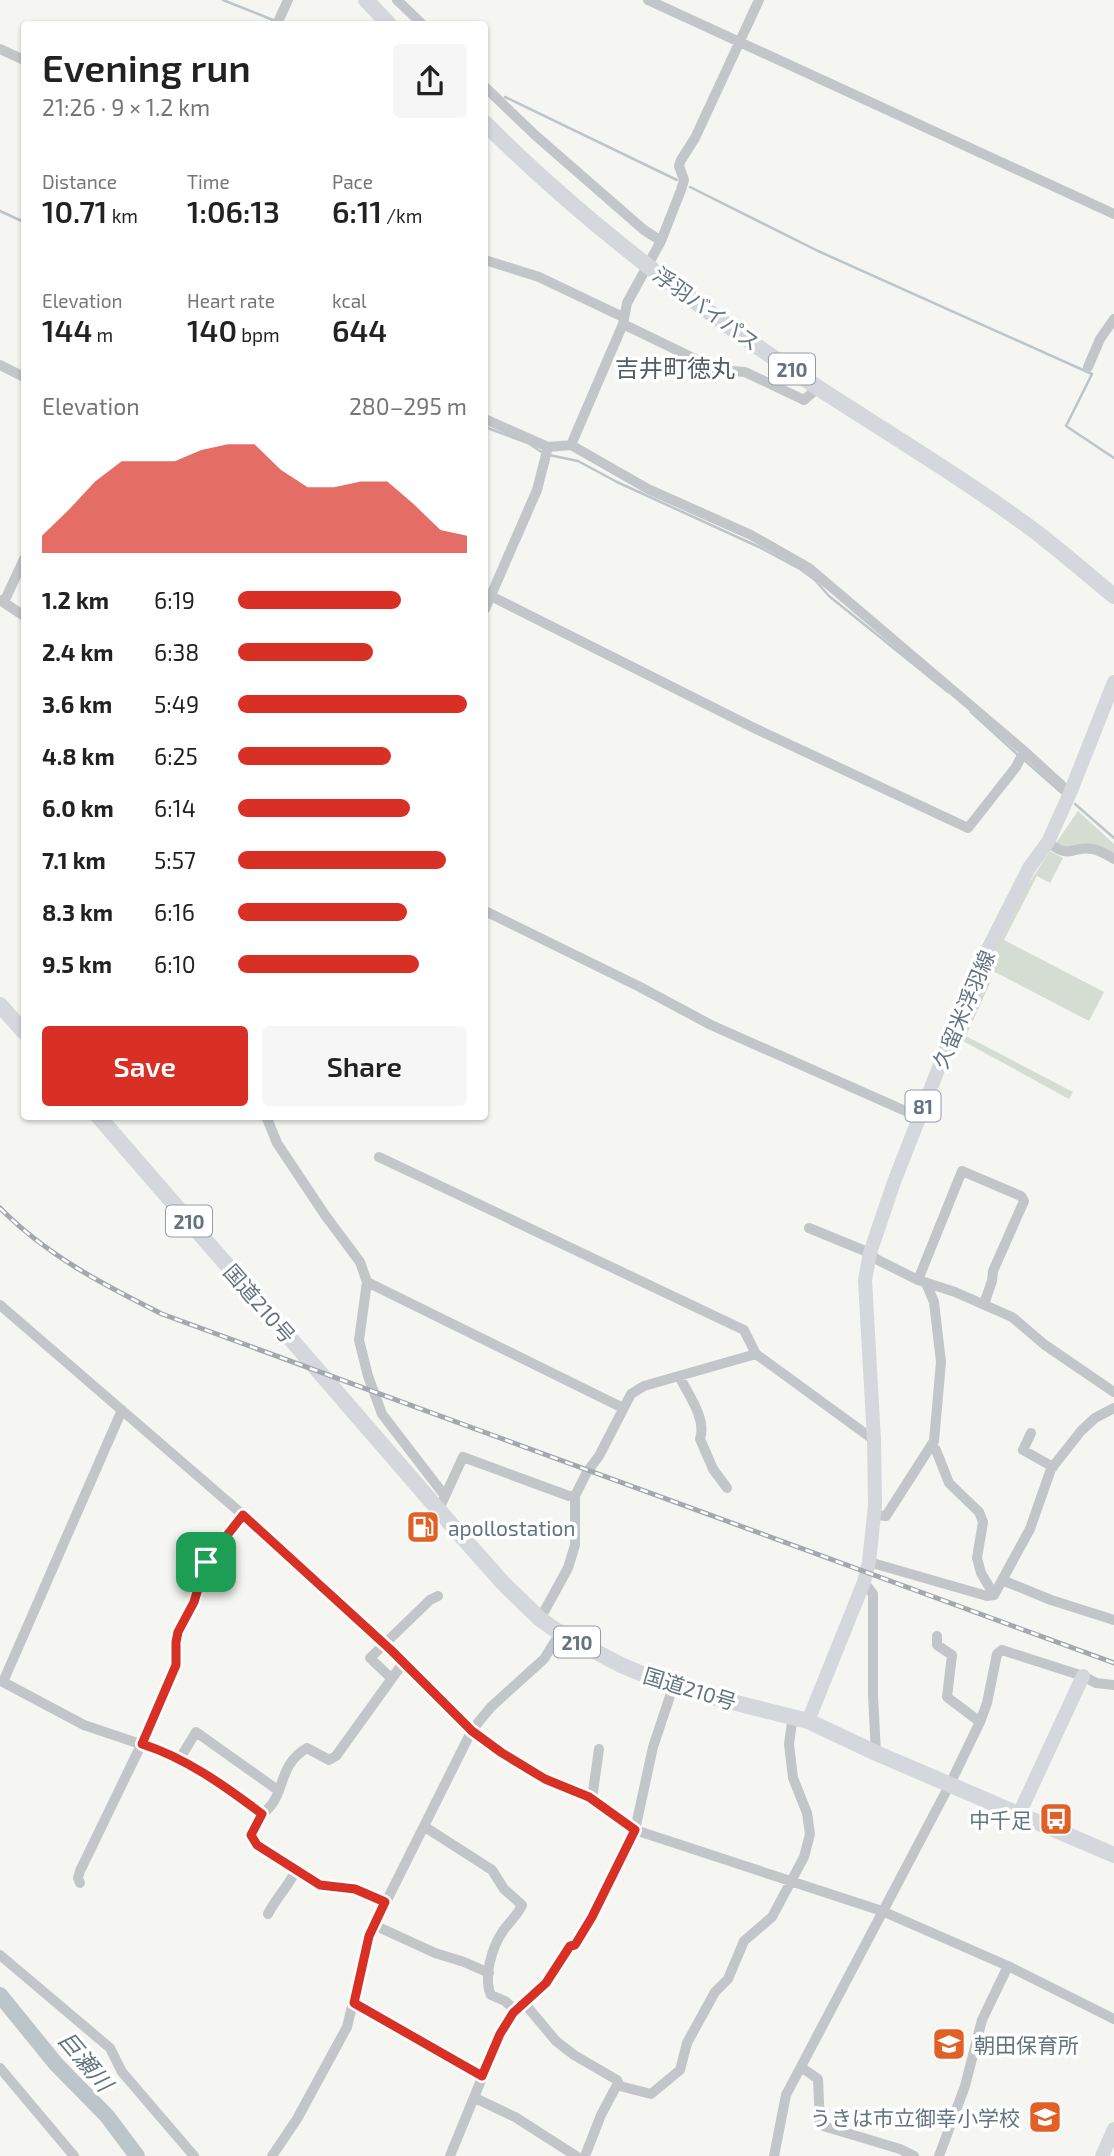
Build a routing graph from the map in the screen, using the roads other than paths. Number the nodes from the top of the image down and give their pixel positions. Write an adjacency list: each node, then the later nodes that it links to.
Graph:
1 (288, 0): 6 (street)
2 (366, 0): 7 (highway)
3 (397, 0): 8 (street)
4 (648, 0): 9 (street)
5 (760, 0): 9 (street)
6 (278, 21)
7 (386, 21)
8 (419, 21)
9 (738, 42): 14 (street); 15 (street)
10 (0, 49): 11 (street)
11 (21, 59)
12 (488, 90): 15 (street)
13 (488, 126): 17 (highway, 浮羽バイパス / 210)
14 (1114, 214)
15 (661, 241): 17 (street)
16 (488, 264): 19 (street)
17 (647, 264): 19 (street); 29 (highway, 浮羽バイパス / 210)
18 (1114, 318): 21 (street)
19 (623, 321): 23 (street); 25 (street)
20 (0, 365): 22 (street)
21 (1087, 366)
22 (21, 376)
23 (812, 393)
24 (488, 421): 26 (street)
25 (571, 445): 26 (street); 34 (street)
26 (547, 453): 28 (street)
27 (21, 565): 30 (street)
28 (491, 596): 31 (street); 34 (street)
29 (1114, 597)
30 (2, 601): 32 (street)
31 (488, 602)
32 (21, 614)
33 (1114, 682): 35 (main road, 久留米浮羽線 / 81)
34 (1024, 751): 35 (street)
35 (1070, 793): 36 (main road, 久留米浮羽線 / 81)
36 (1048, 842): 37 (street); 41 (main road, 久留米浮羽線 / 81)
37 (1114, 859)
38 (488, 913): 41 (street)
39 (0, 1004): 40 (highway)
40 (21, 1028)
41 (919, 1117): 46 (main road, 久留米浮羽線 / 81)
42 (101, 1120): 63 (highway, 国道210号 / 210)
43 (268, 1120): 48 (street)
44 (379, 1157): 51 (street)
45 (809, 1228): 46 (street)
46 (870, 1253): 47 (street); 58 (main road, 久留米浮羽線 / 81)
47 (922, 1281): 49 (street); 49 (street); 59 (street)
48 (367, 1282): 54 (street); 63 (street)
49 (984, 1304): 53 (street)
50 (0, 1305): 56 (street)
51 (756, 1354): 52 (street); 58 (street)
52 (679, 1376): 54 (street); 61 (street)
53 (1114, 1392)
54 (623, 1408): 62 (street)
55 (1114, 1408): 60 (street)
56 (122, 1410): 64 (street); 79 (street)
57 (1031, 1433): 60 (street)
58 (874, 1440): 65 (main road, 久留米浮羽線 / 81)
59 (931, 1446): 65 (street); 69 (street)
60 (1053, 1467): 67 (street)
61 (727, 1488)
62 (575, 1496): 63 (street); 71 (street)
63 (442, 1503): 71 (highway, 国道210号 / 210)
64 (243, 1515): 75 (street); 85 (street)
65 (874, 1515): 66 (main road, 久留米浮羽線 / 81)
66 (869, 1562): 68 (main road, 81); 69 (street)
67 (1002, 1580): 69 (street); 72 (street)
68 (864, 1582): 82 (main road, 81); 87 (street)
69 (994, 1595)
70 (438, 1596): 75 (street)
71 (540, 1619): 73 (highway, 国道210号 / 210)
72 (1114, 1620)
73 (560, 1633): 81 (highway, 国道210号 / 210); 84 (street)
74 (937, 1636): 83 (street)
75 (384, 1644): 76 (street); 78 (street)
76 (403, 1663): 78 (street); 84 (street)
77 (1083, 1676): 80 (street); 83 (street); 93 (main road)
78 (391, 1678): 90 (street)
79 (1, 1681): 85 (street)
80 (1114, 1685)
81 (673, 1688): 82 (highway, 国道210号 / 210); 95 (street)
82 (801, 1718): 87 (highway, 国道210号 / 210); 98 (street)
83 (980, 1721): 89 (street)
84 (472, 1731): 91 (street); 94 (street)
85 (142, 1744): 88 (street); 99 (street)
86 (599, 1749): 91 (street)
87 (876, 1753): 89 (highway, 国道210号 / 210)
88 (178, 1760): 90 (street); 92 (street)
89 (950, 1784): 93 (highway, 国道210号 / 210); 101 (street)
90 (279, 1791): 92 (street)
91 (592, 1798): 95 (street)
92 (262, 1814): 97 (street)
93 (1019, 1814): 96 (highway, 国道210号 / 210)
94 (425, 1827): 100 (street); 106 (street)
95 (635, 1830): 98 (street); 108 (street)
96 (1114, 1855)
97 (296, 1870): 100 (street); 102 (street)
98 (792, 1881): 101 (street); 113 (street)
99 (80, 1883)
100 (385, 1902): 103 (street)
101 (883, 1911): 105 (street); 110 (street)
102 (268, 1914)
103 (374, 1924): 106 (street); 107 (street)
104 (0, 1955): 118 (street)
105 (1008, 1966): 109 (street); 125 (street)
106 (489, 1973): 108 (street)
107 (354, 2003): 112 (street); 119 (street)
108 (520, 2008): 112 (street); 113 (street)
109 (1114, 2019)
110 (801, 2067): 123 (street); 124 (street)
111 (0, 2068): 117 (street)
112 (482, 2076): 114 (street)
113 (618, 2083): 122 (street)
114 (475, 2098): 120 (street); 121 (street)
115 (1114, 2129): 116 (main road)
116 (1107, 2151)
117 (74, 2156)
118 (194, 2156)
119 (272, 2156)
120 (450, 2156)
121 (576, 2156)
122 (585, 2156)
123 (774, 2156)
124 (914, 2156)
125 (939, 2156)

